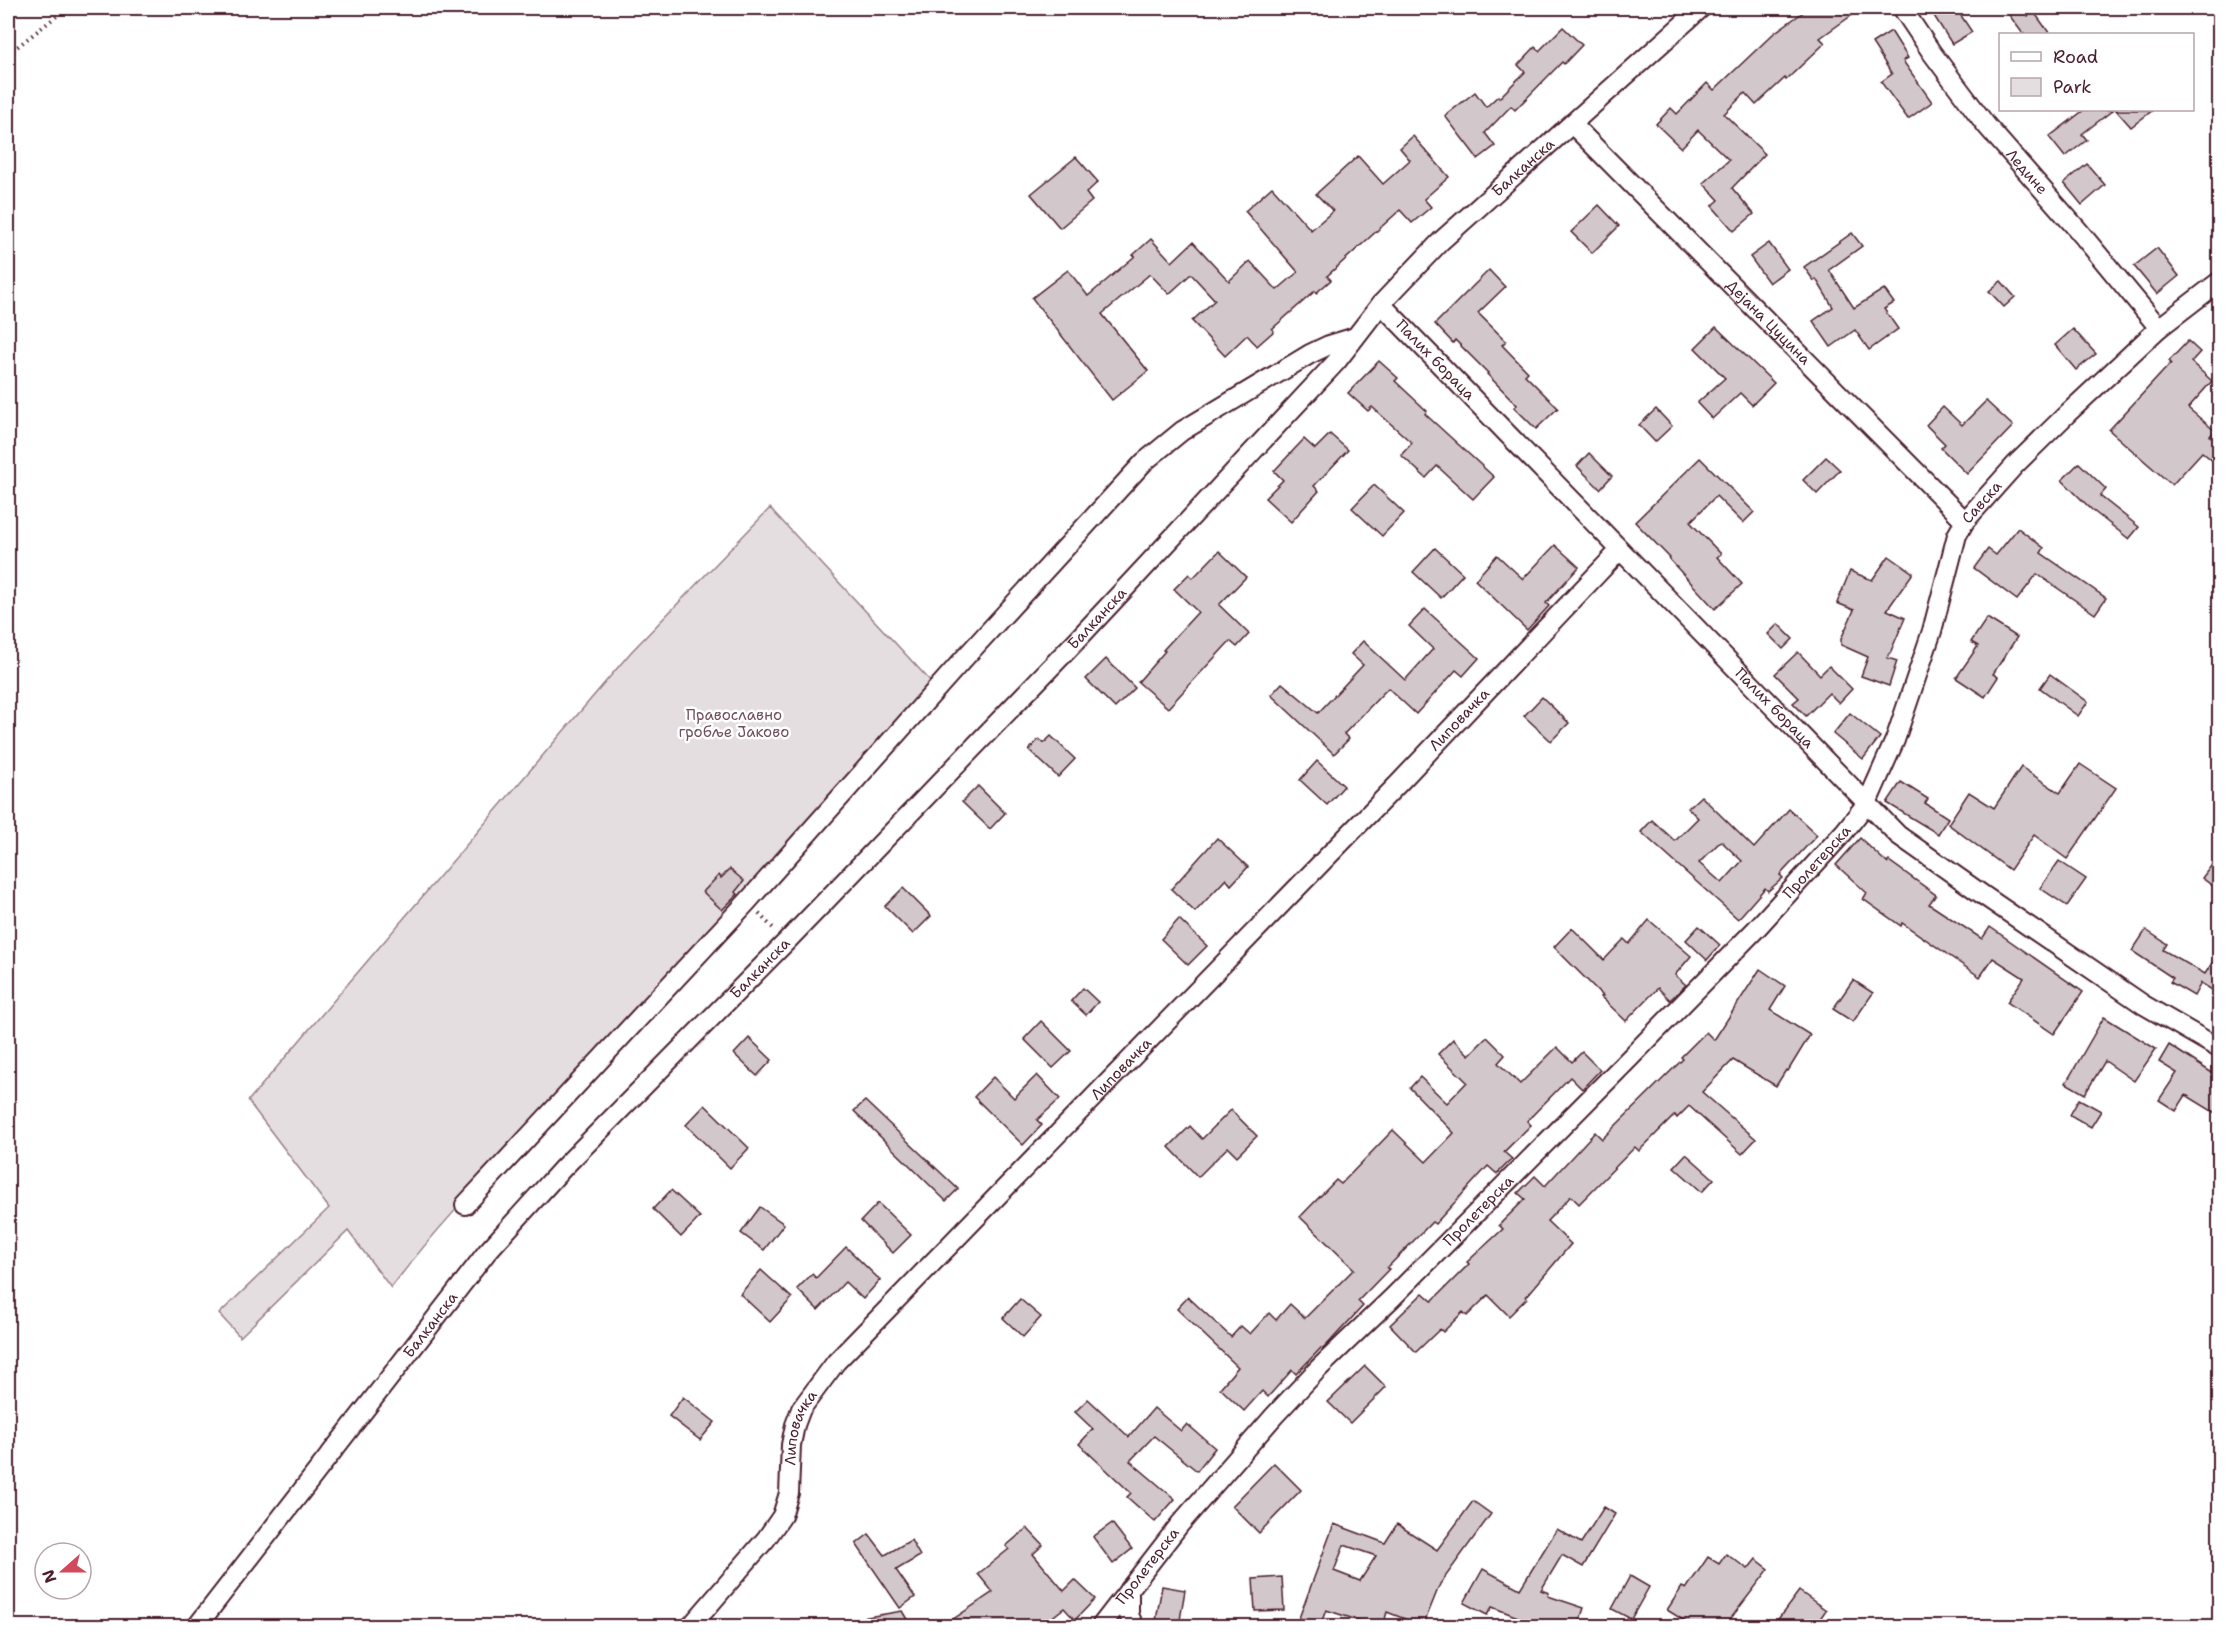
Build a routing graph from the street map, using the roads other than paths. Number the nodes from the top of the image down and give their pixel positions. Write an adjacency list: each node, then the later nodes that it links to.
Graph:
1 (1701, 8): 3 (street, Балканска)
2 (1902, 8): 6 (street, Ледине)
3 (1572, 124): 5 (street, Балканска); 8 (street, Дејана Цуцина)
4 (2220, 281): 6 (street, Савска)
5 (1380, 304): 7 (street, Балканска); 9 (street, Палих бораца)
6 (2159, 328): 8 (street, Савска)
7 (1355, 337): 12 (street); 14 (street, Балканска)
8 (1965, 521): 10 (street, Савска)
9 (1620, 550): 10 (street, Палих бораца); 15 (street, Липовачка)
10 (1867, 803): 11 (street, Палих бораца); 13 (street, Пролетерска)
11 (2220, 1049)
12 (465, 1205)
13 (1130, 1589): 16 (street, Пролетерска); 17 (street)
14 (197, 1626)
15 (691, 1626)
16 (1101, 1626)
17 (1134, 1626)

